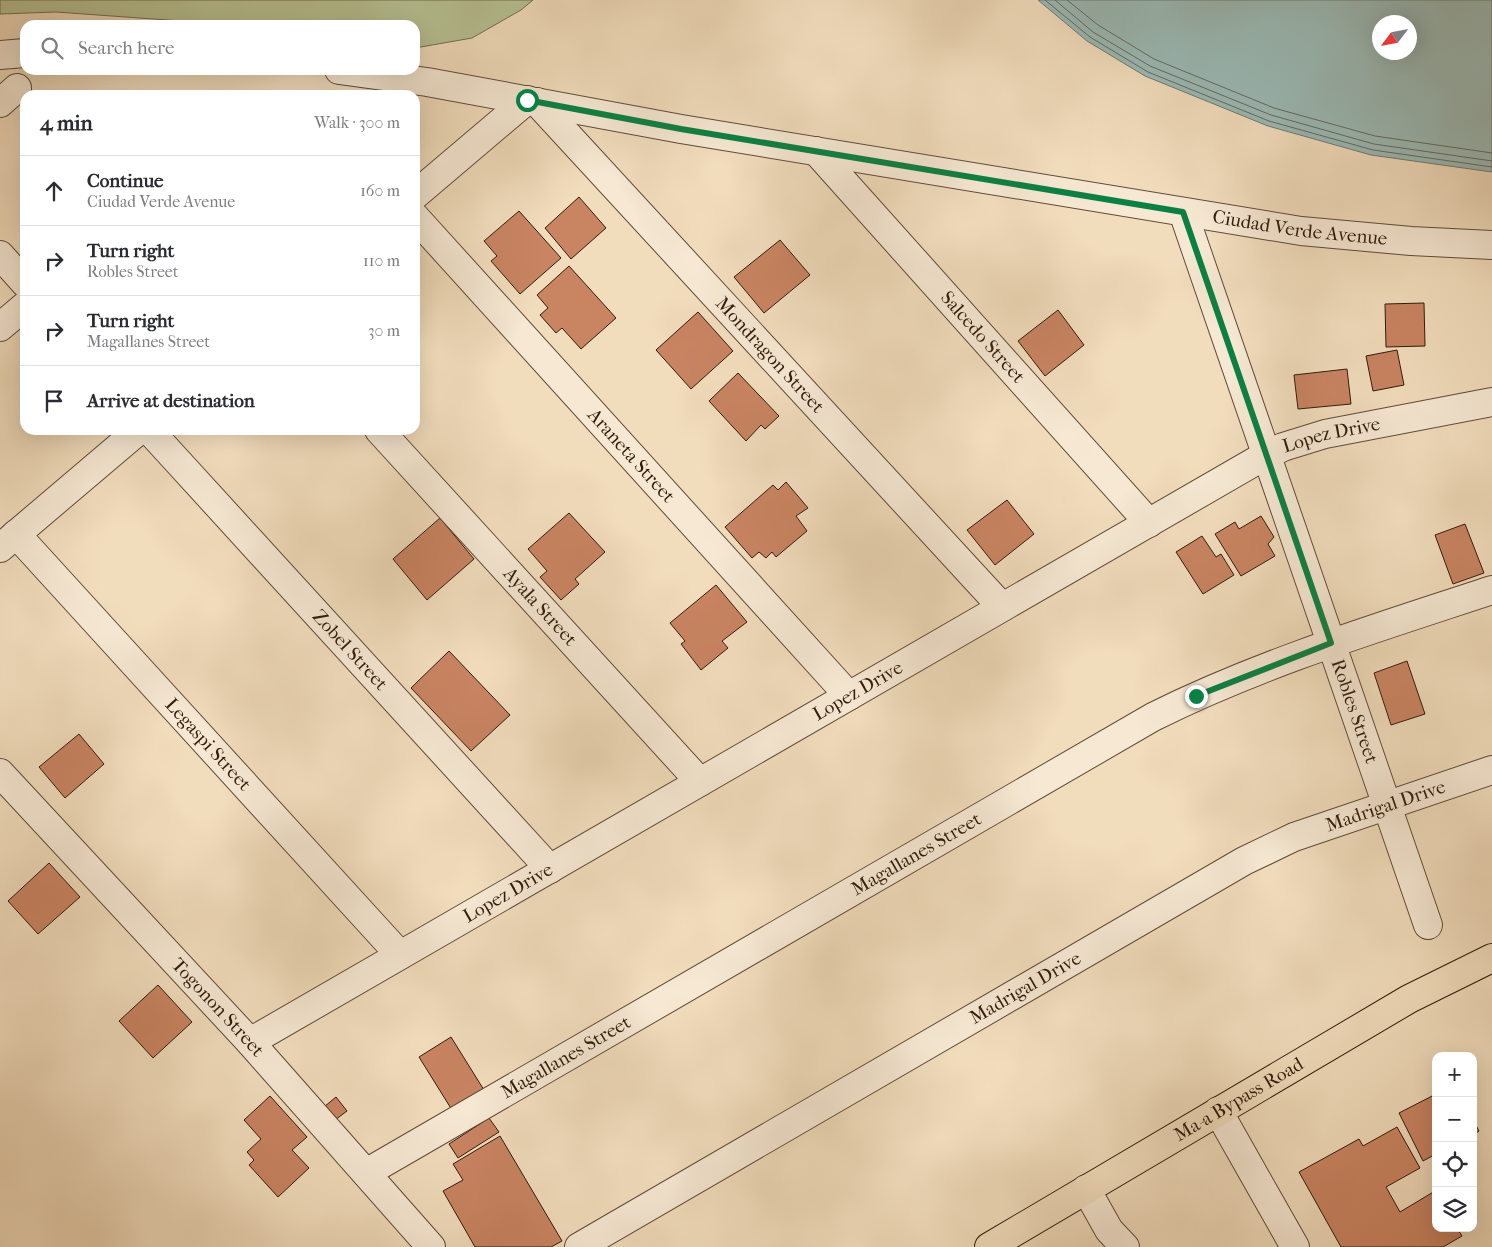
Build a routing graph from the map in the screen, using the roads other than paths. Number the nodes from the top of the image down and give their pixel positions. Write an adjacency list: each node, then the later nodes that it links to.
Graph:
1 (0, 54): 2 (street)
2 (20, 54)
3 (376, 75): 4 (street, Ciudad Verde Avenue)
4 (532, 101): 5 (street, Ciudad Verde Avenue); 6 (street); 22 (street, Mondragon Street)
5 (816, 151): 7 (street, Ciudad Verde Avenue); 19 (street, Salcedo Street)
6 (420, 191)
7 (1183, 212): 9 (street, Ciudad Verde Avenue); 18 (street, Robles Street)
8 (420, 223): 24 (street, Araneta Street)
9 (1492, 245)
10 (0, 255): 11 (street)
11 (20, 277)
12 (20, 310): 13 (street)
13 (0, 327)
14 (1492, 402): 18 (street, Lopez Drive)
15 (133, 435): 20 (street)
16 (154, 435): 29 (street, Zobel Street)
17 (384, 435): 27 (street, Ayala Street)
18 (1266, 455): 19 (street, Lopez Drive); 23 (street, Robles Street)
19 (1149, 523): 22 (street, Lopez Drive)
20 (8, 541): 31 (street, Legaspi Street)
21 (1492, 590): 23 (street, Magallanes Street)
22 (1002, 607): 24 (street, Lopez Drive)
23 (1331, 643): 28 (street, Robles Street); 35 (street, Magallanes Street)
24 (849, 696): 27 (street, Lopez Drive)
25 (1492, 770): 28 (street, Madrigal Drive)
26 (0, 773): 33 (street, Togonon Street)
27 (700, 782): 29 (street, Lopez Drive)
28 (1387, 804): 30 (street, Robles Street); 38 (street, Madrigal Drive)
29 (550, 869): 31 (street, Lopez Drive)
30 (1428, 925)
31 (400, 955): 33 (street, Lopez Drive)
32 (1492, 958): 34 (main road, Ma-a Bypass Road)
33 (250, 1042): 35 (street, Togonon Street)
34 (1218, 1112): 36 (main road, Ma-a Bypass Road); 41 (street)
35 (366, 1173): 37 (street, Togonon Street)
36 (1086, 1189): 39 (main road, Ma-a Bypass Road); 40 (street)
37 (431, 1247)
38 (579, 1247)
39 (989, 1247)
40 (1126, 1247)
41 (1295, 1247)

